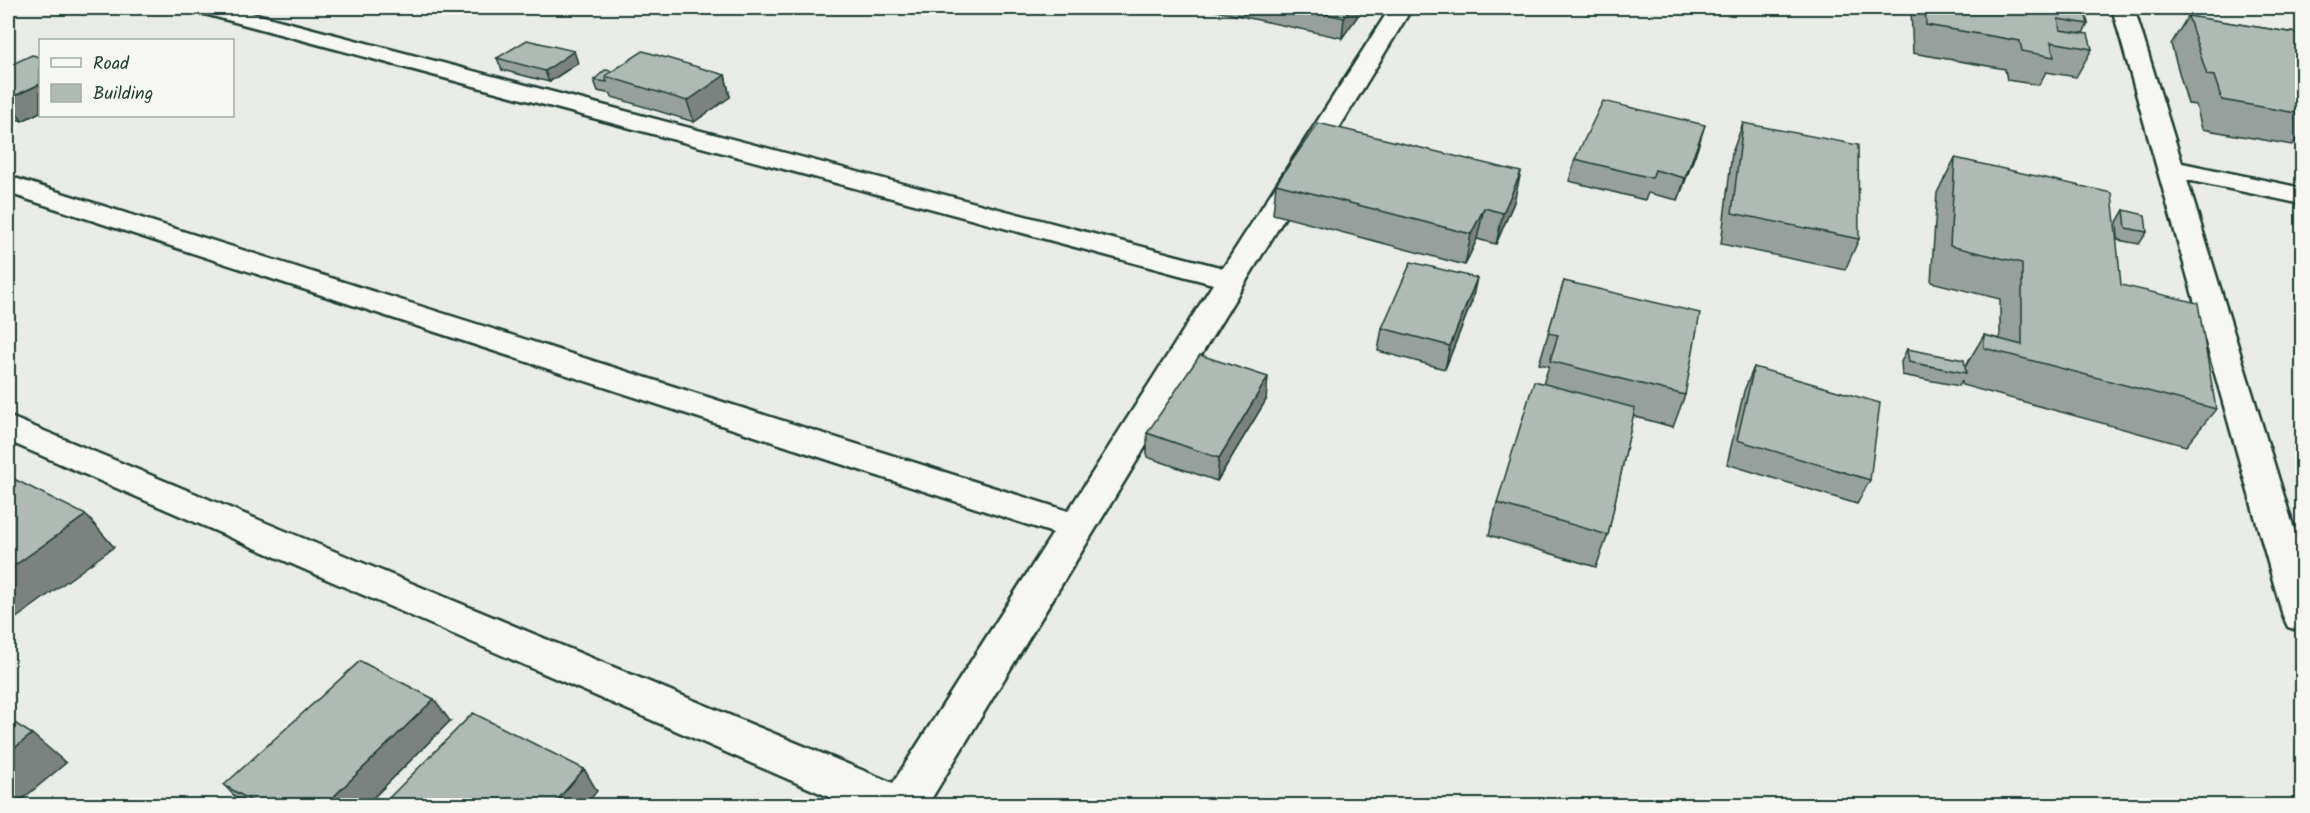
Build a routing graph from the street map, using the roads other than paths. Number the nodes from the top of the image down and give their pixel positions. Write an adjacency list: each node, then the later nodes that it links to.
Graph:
1 (208, 8): 7 (street)
2 (1401, 8): 7 (street)
3 (2123, 8): 4 (street)
4 (2171, 169): 6 (street); 10 (street)
5 (8, 184): 9 (street)
6 (2302, 196)
7 (1231, 279): 9 (street)
8 (8, 428): 11 (street)
9 (1076, 528): 11 (street)
10 (2302, 616)
11 (901, 806)

